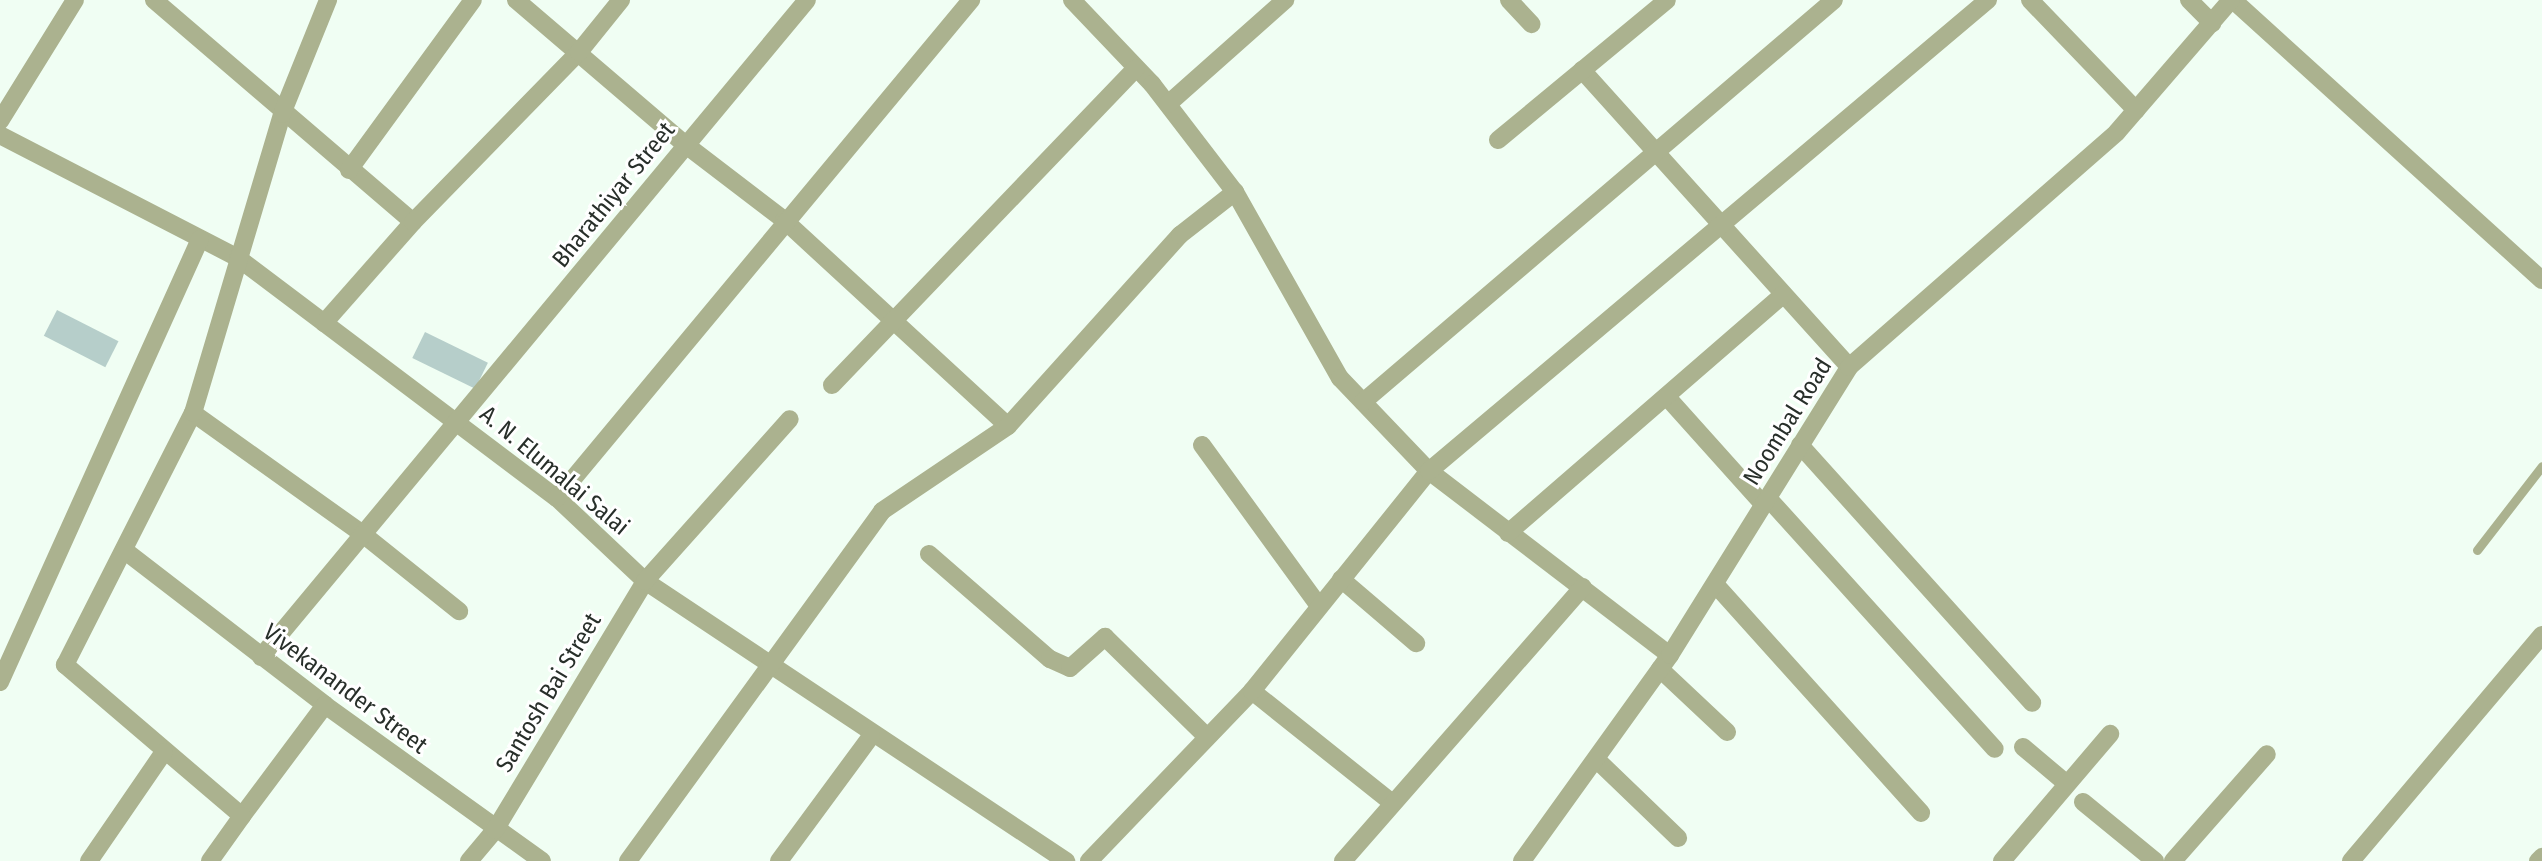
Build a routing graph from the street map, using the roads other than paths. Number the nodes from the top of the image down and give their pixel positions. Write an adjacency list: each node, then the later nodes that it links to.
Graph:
1 (75, 0): 26 (street)
2 (154, 0): 25 (street)
3 (328, 0): 25 (street)
4 (473, 0): 31 (street)
5 (516, 0): 20 (street)
6 (621, 0): 20 (street)
7 (807, 0): 29 (street, Bharathiyar Street)
8 (971, 0): 33 (street)
9 (1072, 0): 21 (street)
10 (1285, 0): 23 (street)
11 (1509, 0): 19 (street)
12 (1667, 0): 22 (street)
13 (1834, 0): 30 (street)
14 (1988, 0): 35 (street)
15 (2030, 0): 24 (street)
16 (2189, 0): 18 (street)
17 (2232, 0): 18 (street, Noombal Road); 38 (street)
18 (2212, 23): 24 (street, Noombal Road)
19 (1531, 24)
20 (579, 52): 29 (street); 34 (street)
21 (1136, 68): 23 (street); 41 (street)
22 (1582, 70): 28 (street); 30 (street)
23 (1168, 104): 32 (street)
24 (2136, 110): 42 (street, Noombal Road)
25 (282, 114): 31 (street); 37 (street)
26 (0, 121)
27 (0, 135): 36 (street, A. N. Elumalai Salai)
28 (1498, 140)
29 (686, 145): 33 (street); 48 (street, Bharathiyar Street)
30 (1655, 153): 35 (street); 45 (street)
31 (349, 170): 34 (street)
32 (1235, 192): 45 (street); 49 (street)
33 (784, 220): 41 (street); 54 (street)
34 (413, 222): 40 (street)
35 (1718, 226): 39 (street); 53 (street)
36 (200, 239): 37 (street, A. N. Elumalai Salai); 72 (street)
37 (238, 258): 40 (street, A. N. Elumalai Salai); 46 (street)
38 (2542, 280)
39 (1783, 295): 42 (street); 44 (street)
40 (324, 323): 48 (street, A. N. Elumalai Salai)
41 (896, 323): 43 (street); 49 (street)
42 (1849, 367): 51 (street, Noombal Road)
43 (832, 385)
44 (1667, 397): 55 (street); 56 (street)
45 (1363, 402): 53 (street)
46 (193, 413): 57 (street); 58 (street)
47 (790, 419): 62 (street, Santosh Bai Street)
48 (459, 422): 54 (street, A. N. Elumalai Salai); 57 (street, Bharathiyar Street)
49 (1008, 426): 71 (street)
50 (1202, 445): 65 (street)
51 (1800, 445): 55 (street, Noombal Road); 74 (street)
52 (2542, 466): 59 (lane)
53 (1429, 471): 56 (street); 61 (street)
54 (557, 498): 62 (street, A. N. Elumalai Salai)
55 (1766, 501): 63 (street, Noombal Road); 81 (street)
56 (1508, 533): 64 (street)
57 (364, 535): 66 (street); 69 (street, Bharathiyar Street)
58 (124, 550): 69 (street, Vivekanander Street); 82 (street)
59 (2477, 550)
60 (929, 554): 78 (street)
61 (1341, 579): 65 (street); 68 (street)
62 (645, 581): 71 (street, A. N. Elumalai Salai); 90 (street, Santosh Bai Street)
63 (1715, 584): 70 (street, Noombal Road); 88 (street)
64 (1583, 587): 70 (street); 86 (street)
65 (1319, 606): 73 (street)
66 (459, 611)
67 (2542, 635): 105 (street)
68 (1416, 643)
69 (261, 657): 75 (street, Vivekanander Street)
70 (1665, 662): 76 (street); 84 (street, Noombal Road)
71 (772, 666): 79 (street, A. N. Elumalai Salai); 96 (street)
72 (0, 682)
73 (1252, 691): 78 (street); 86 (street)
74 (2032, 703)
75 (325, 705): 89 (street); 90 (street, Vivekanander Street)
76 (1727, 732)
77 (2110, 734): 85 (street)
78 (1205, 735): 99 (street)
79 (871, 736): 97 (street); 98 (street, A. N. Elumalai Salai)
80 (2023, 747): 85 (street)
81 (1995, 749)
82 (164, 752): 89 (street); 92 (street)
83 (2267, 754): 104 (street)
84 (1596, 759): 91 (street); 101 (street, Noombal Road)
85 (2067, 784): 102 (street)
86 (1391, 802): 100 (street)
87 (2083, 802): 103 (street)
88 (1921, 813)
89 (242, 816): 93 (street)
90 (495, 830): 94 (street, Santosh Bai Street); 95 (street, Vivekanander Street)
91 (1678, 838)
92 (89, 861)
93 (210, 861)
94 (469, 861)
95 (542, 861)
96 (628, 861)
97 (779, 861)
98 (1066, 861)
99 (1089, 861)
100 (1343, 861)
101 (1522, 861)
102 (2002, 861)
103 (2155, 861)
104 (2173, 861)
105 (2351, 861)

